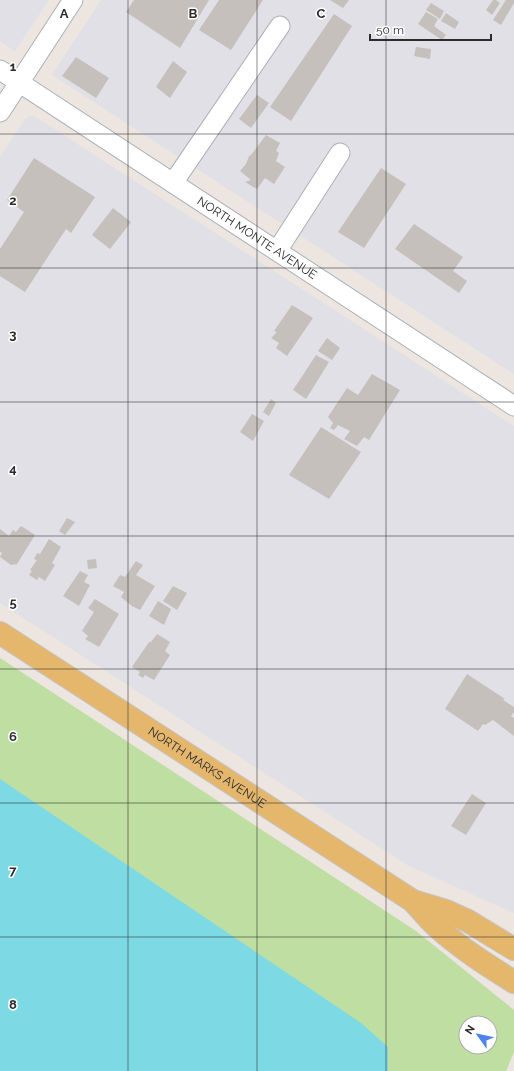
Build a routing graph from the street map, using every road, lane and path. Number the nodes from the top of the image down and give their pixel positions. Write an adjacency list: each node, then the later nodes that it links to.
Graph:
1 (73, 0): 4 (street)
2 (280, 26): 7 (street)
3 (0, 70): 4 (street, NORTH MONTE AVENUE)
4 (19, 82): 5 (street); 7 (street, NORTH MONTE AVENUE)
5 (0, 112)
6 (340, 153): 8 (street)
7 (173, 183): 8 (street, NORTH MONTE AVENUE)
8 (277, 251): 9 (street, NORTH MONTE AVENUE)
9 (514, 406)
10 (0, 633): 11 (main road, NORTH MARKS AVENUE)
11 (413, 901): 12 (main road, NORTH MARKS AVENUE); 13 (main road, NORTH MARKS AVENUE)
12 (514, 949)
13 (514, 982)

